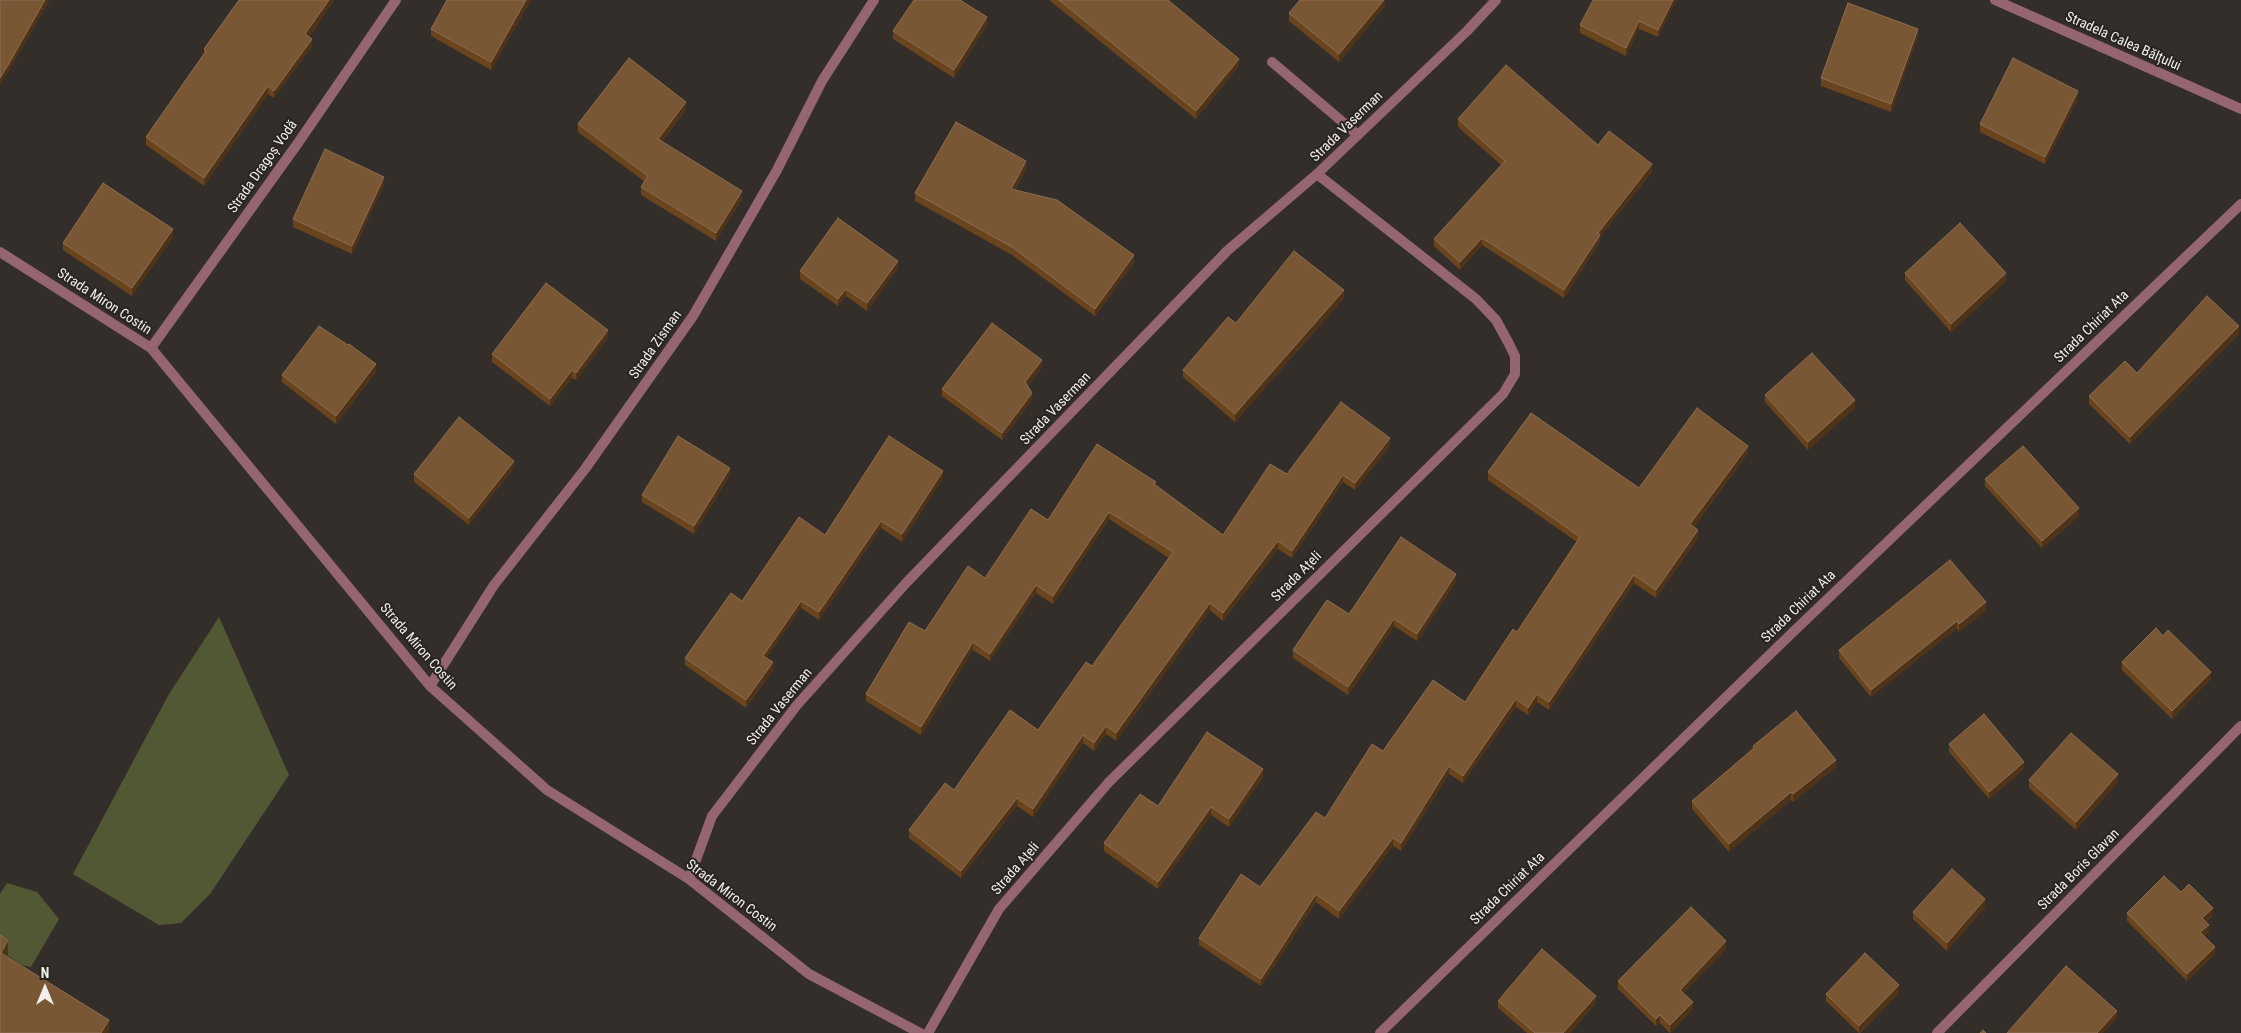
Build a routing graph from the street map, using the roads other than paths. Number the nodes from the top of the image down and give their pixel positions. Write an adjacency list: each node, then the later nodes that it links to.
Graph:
1 (396, 0): 11 (street, Strada Dragoș Vodă)
2 (874, 0): 12 (street, Strada Zisman)
3 (1496, 0): 7 (street, Strada Vaserman)
4 (1995, 0): 6 (street, Stradela Calea Bălțului)
5 (1272, 62): 7 (street)
6 (2241, 109)
7 (1358, 135): 8 (street, Strada Vaserman)
8 (1317, 174): 14 (street, Strada Vaserman); 16 (street, Strada Ațeli)
9 (2241, 204): 17 (street, Strada Chiriat Ata)
10 (0, 252): 11 (street, Strada Miron Costin)
11 (151, 348): 12 (street, Strada Miron Costin)
12 (430, 686): 14 (street, Strada Miron Costin)
13 (2241, 726): 18 (street, Strada Boris Glavan)
14 (689, 879): 15 (street, Strada Miron Costin)
15 (920, 1033)
16 (928, 1033)
17 (1380, 1033)
18 (1937, 1033)

